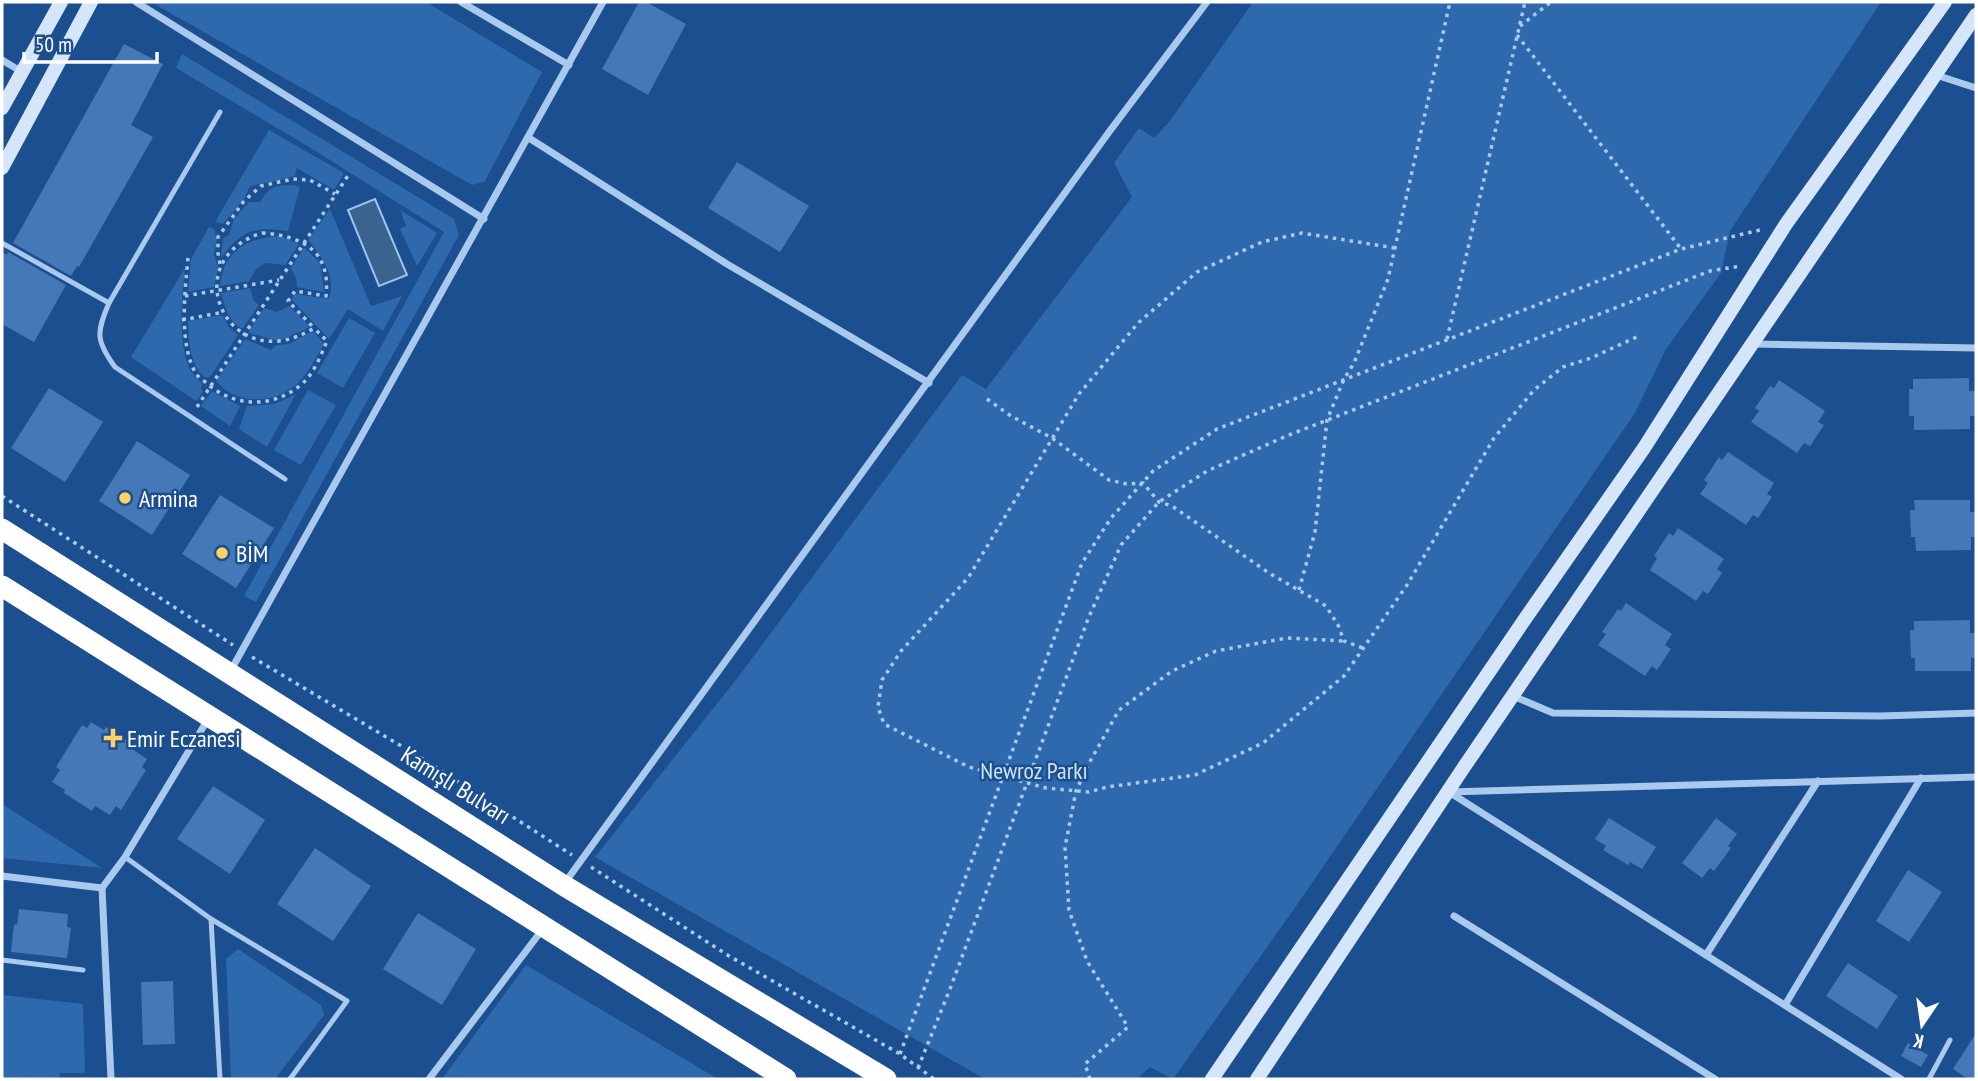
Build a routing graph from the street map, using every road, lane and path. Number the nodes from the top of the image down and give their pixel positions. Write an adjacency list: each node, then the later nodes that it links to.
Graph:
1 (61, 2): 16 (main road)
2 (91, 2): 22 (main road)
3 (136, 2): 25 (street)
4 (461, 2): 15 (street)
5 (603, 2): 15 (street)
6 (1207, 2): 47 (street)
7 (1450, 2): 29 (path)
8 (1525, 2): 12 (path)
9 (1551, 2): 12 (path)
10 (1945, 2): 26 (main road)
11 (1976, 15): 17 (main road)
12 (1518, 27): 13 (path)
13 (1517, 35): 30 (path); 43 (path)
14 (2, 60): 16 (street)
15 (569, 65): 21 (street)
16 (22, 72): 19 (main road)
17 (1936, 75): 18 (street); 44 (main road)
18 (1976, 88)
19 (2, 108)
20 (219, 112): 37 (lane)
21 (529, 138): 25 (street); 47 (street)
22 (2, 168)
23 (349, 174): 24 (path)
24 (335, 195): 27 (path); 33 (path)
25 (484, 219): 62 (street)
26 (1786, 224): 30 (path); 32 (main road)
27 (304, 242): 33 (path); 34 (path); 40 (path)
28 (2, 243): 37 (lane)
29 (1395, 248): 46 (path); 52 (path)
30 (1681, 249): 43 (path)
31 (188, 258): 36 (path)
32 (1761, 263): 51 (path); 97 (main road)
33 (220, 264): 35 (path)
34 (279, 280): 35 (path); 41 (path)
35 (217, 290): 36 (path); 38 (path)
36 (185, 296): 39 (path)
37 (108, 303): 50 (lane)
38 (224, 312): 39 (path); 41 (path)
39 (183, 320): 48 (path)
40 (314, 328): 41 (path); 48 (path)
41 (243, 335): 48 (path)
42 (1641, 335): 61 (path)
43 (1447, 339): 46 (path)
44 (1752, 344): 45 (street); 64 (main road)
45 (1976, 348)
46 (1344, 379): 51 (path); 54 (path)
47 (929, 383): 75 (street)
48 (210, 386): 50 (path)
49 (987, 400): 52 (path)
50 (191, 417): 53 (lane)
51 (1328, 420): 56 (path); 59 (path)
52 (1052, 438): 54 (path); 67 (path)
53 (285, 479)
54 (1143, 483): 56 (path); 67 (path)
55 (2, 496): 62 (path)
56 (1159, 502): 59 (path); 71 (path)
57 (2, 529): 63 (highway, Kamışlı Bulvarı)
58 (2, 586): 66 (highway)
59 (1299, 590): 60 (path)
60 (1344, 641): 61 (path); 72 (path)
61 (1363, 648): 72 (path)
62 (243, 651): 63 (street); 75 (path)
63 (229, 673): 77 (highway, Kamışlı Bulvarı)
64 (1513, 696): 65 (street); 73 (main road)
65 (1976, 713)
66 (209, 716): 74 (street); 81 (highway)
67 (1004, 776): 71 (path); 87 (path)
68 (1976, 777): 69 (street)
69 (1921, 778): 70 (street); 85 (street)
70 (1818, 781): 73 (street); 82 (street)
71 (1027, 783): 72 (path); 88 (path)
72 (1076, 791): 96 (path)
73 (1448, 792): 82 (street); 98 (main road)
74 (124, 857): 78 (street); 80 (lane)
75 (581, 861): 77 (street); 87 (path)
76 (2, 876): 78 (street)
77 (564, 885): 94 (highway, Kamışlı Bulvarı)
78 (102, 888): 89 (street)
79 (1454, 916): 99 (street)
80 (211, 919): 90 (lane); 91 (lane)
81 (545, 927): 92 (street); 93 (highway)
82 (1706, 955): 85 (street)
83 (2, 960): 84 (lane)
84 (83, 970)
85 (1785, 1005): 100 (street)
86 (1950, 1040): 101 (lane)
87 (900, 1054): 88 (path)
88 (918, 1068): 95 (path)
89 (111, 1079)
90 (220, 1079)
91 (290, 1079)
92 (429, 1079)
93 (786, 1079)
94 (886, 1079)
95 (934, 1079)
96 (1090, 1079)
97 (1212, 1079)
98 (1257, 1079)
99 (1715, 1079)
100 (1901, 1079)
101 (1929, 1079)

